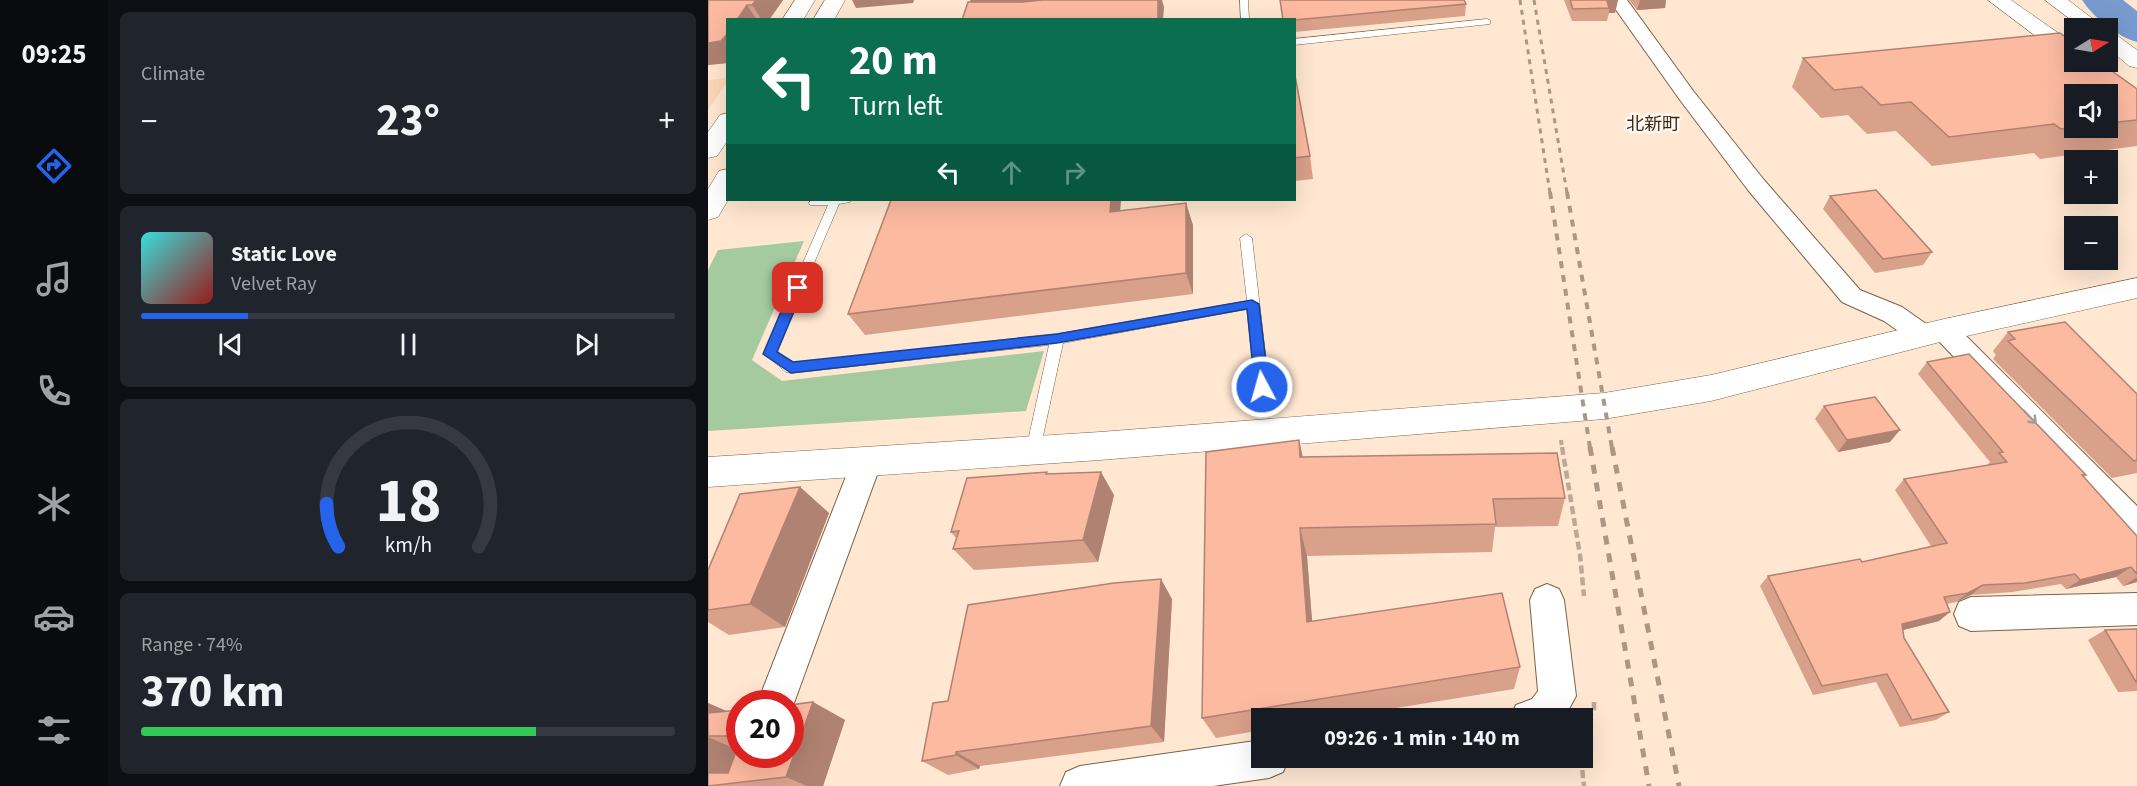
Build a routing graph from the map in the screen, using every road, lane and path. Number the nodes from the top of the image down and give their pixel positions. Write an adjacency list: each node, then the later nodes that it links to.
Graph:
1 (805, 0): 9 (main road)
2 (835, 0): 10 (main road)
3 (1244, 0): 11 (lane)
4 (1618, 0): 30 (street)
5 (1977, 0): 15 (main road)
6 (1998, 0): 15 (main road)
7 (2034, 0): 13 (main road)
8 (2055, 0): 12 (main road)
9 (793, 18)
10 (824, 18)
11 (1245, 18)
12 (2081, 18)
13 (2064, 20)
14 (1487, 22): 16 (lane)
15 (2056, 41): 18 (main road)
16 (1296, 42)
17 (2118, 46): 20 (main road)
18 (2064, 47)
19 (2118, 56): 21 (main road)
20 (2137, 61)
21 (2137, 69)
22 (726, 123): 23 (main road)
23 (708, 151)
24 (815, 201): 25 (lane)
25 (831, 201)
26 (840, 201): 31 (lane)
27 (1246, 238): 29 (lane)
28 (2137, 288): 30 (main road)
29 (1252, 304): 31 (lane); 32 (lane)
30 (1934, 333): 34 (main road); 37 (street, one-way to 37)
31 (1057, 339): 34 (lane)
32 (1262, 387)
33 (1561, 439): 39 (path)
34 (1032, 450): 35 (main road)
35 (867, 461): 36 (main road); 42 (street)
36 (708, 472)
37 (2137, 528)
38 (1547, 600): 44 (street)
39 (1584, 602)
40 (2137, 609): 41 (street)
41 (1971, 614)
42 (781, 690)
43 (1593, 697): 45 (path)
44 (1548, 708)
45 (1593, 711)
46 (1251, 761): 48 (street)
47 (1582, 768): 49 (path)
48 (1080, 786)
49 (1584, 786)

